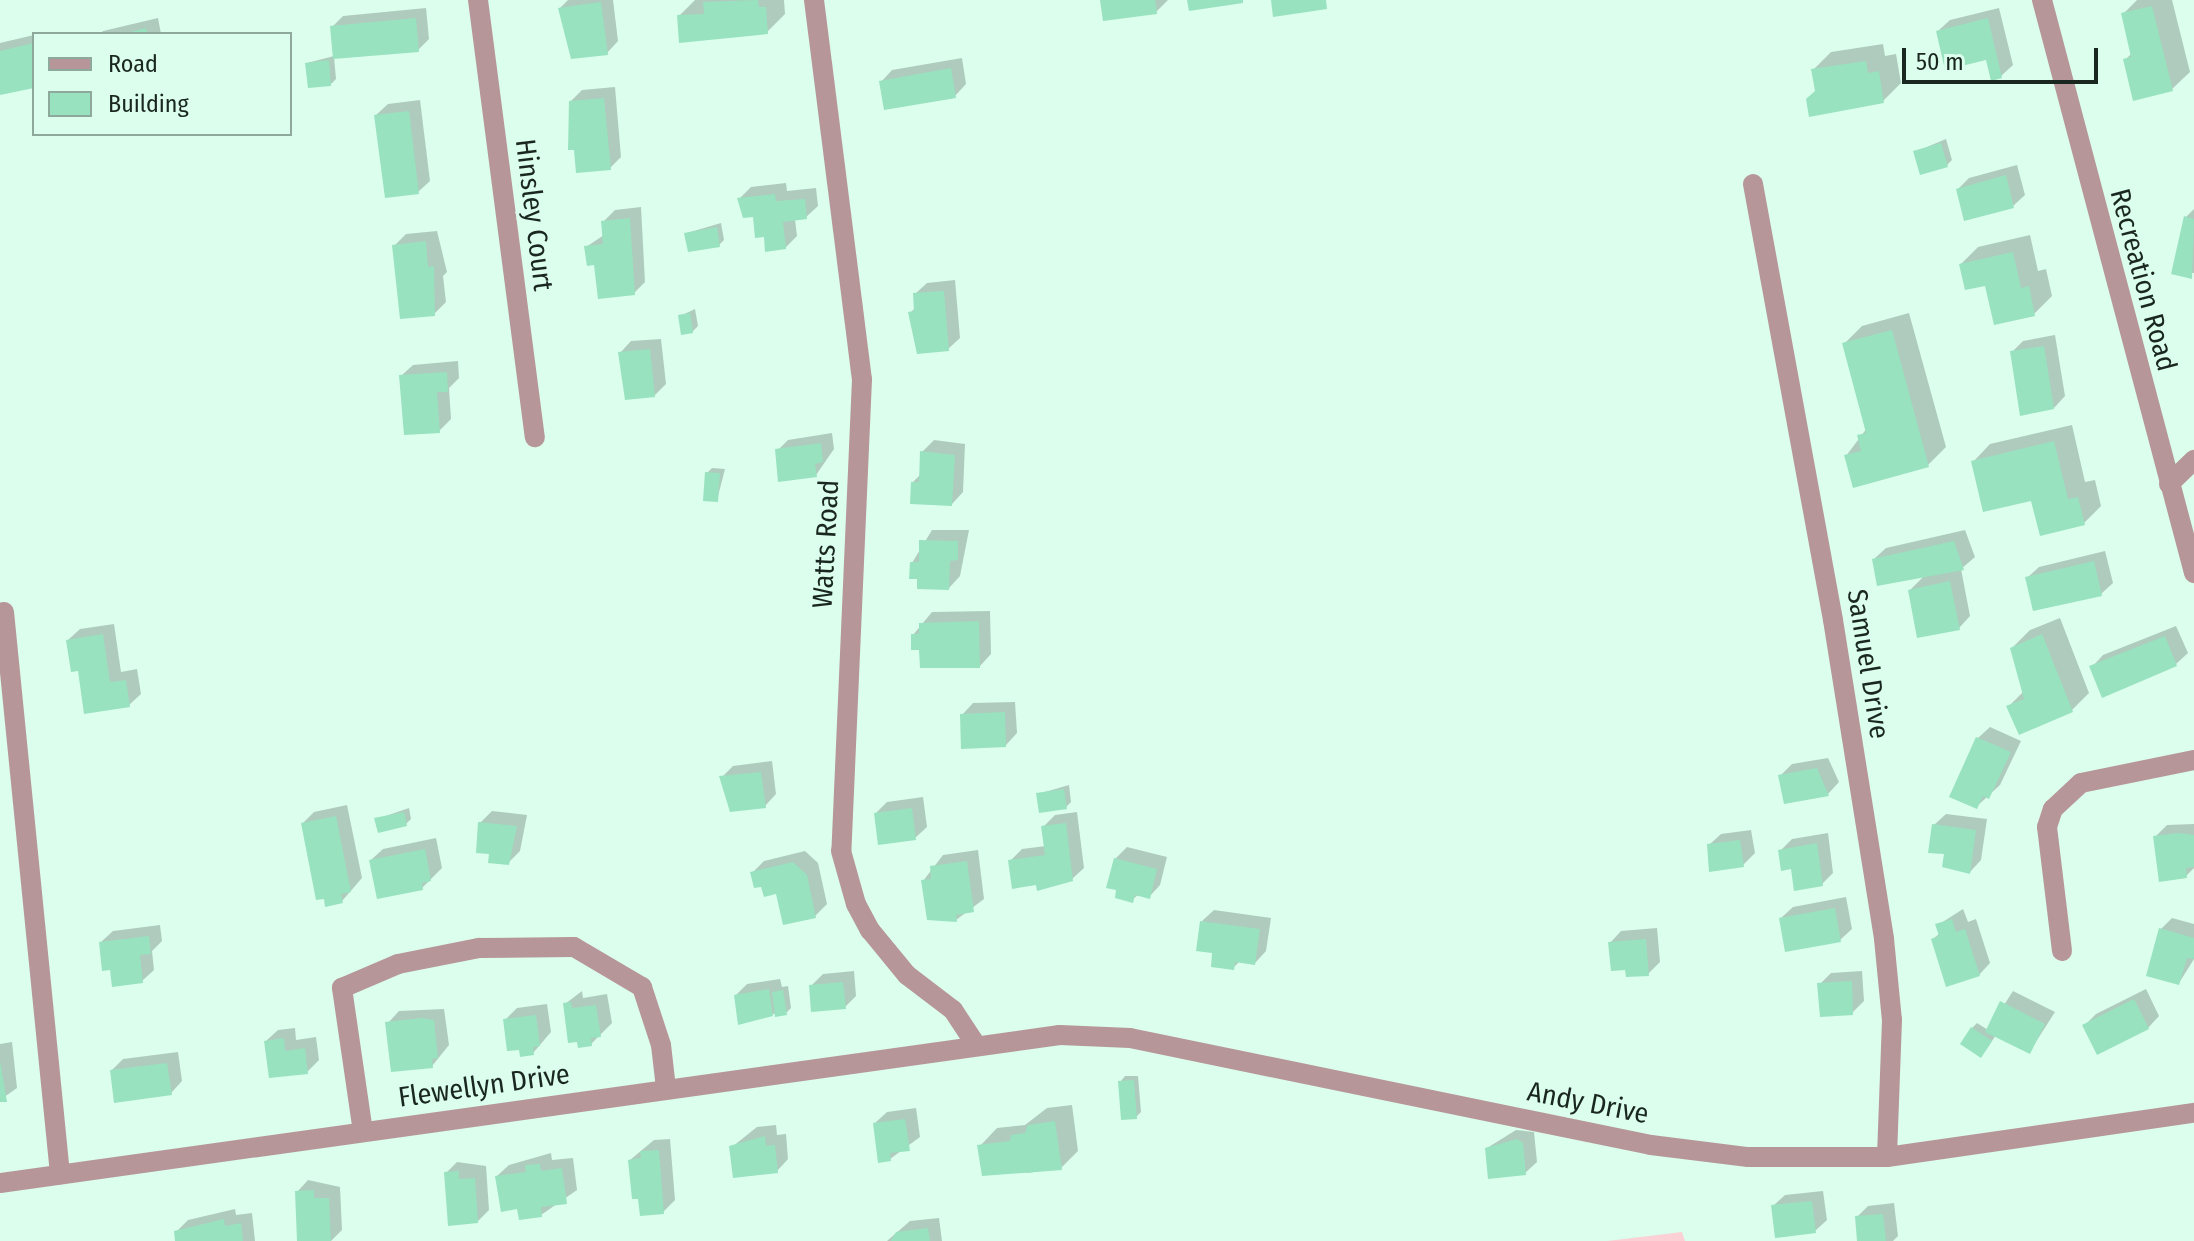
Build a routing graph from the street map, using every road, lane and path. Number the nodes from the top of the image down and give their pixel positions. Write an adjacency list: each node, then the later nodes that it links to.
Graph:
1 (478, 0): 5 (street, Hinsley Court)
2 (814, 0): 12 (street, Watts Road)
3 (2042, 0): 7 (street, Recreation Road)
4 (1753, 184): 16 (street, Samuel Drive)
5 (535, 437)
6 (2194, 460): 7 (street)
7 (2169, 484): 8 (street, Recreation Road)
8 (2194, 573)
9 (4, 612): 17 (street)
10 (2194, 760): 11 (street)
11 (2062, 951)
12 (976, 1045): 13 (street, Flewellyn Drive); 16 (street, Andy Drive)
13 (666, 1088): 15 (street, Flewellyn Drive); 15 (street)
14 (2194, 1113): 16 (street, Andy Drive)
15 (363, 1132): 17 (street, Flewellyn Drive)
16 (1887, 1157)
17 (60, 1174): 18 (street, Flewellyn Drive)
18 (0, 1183)

